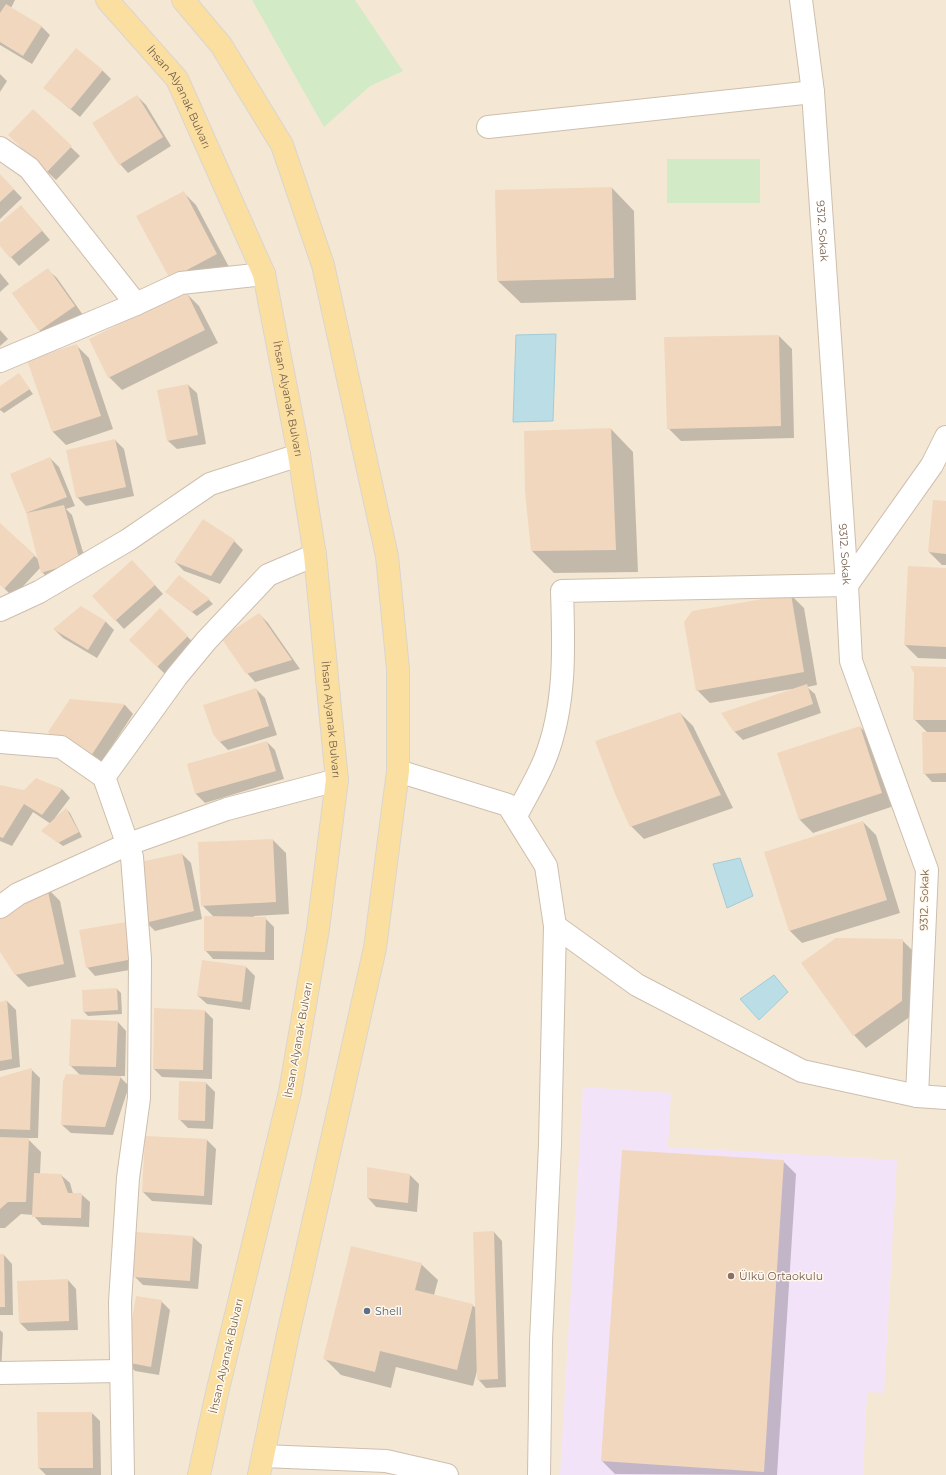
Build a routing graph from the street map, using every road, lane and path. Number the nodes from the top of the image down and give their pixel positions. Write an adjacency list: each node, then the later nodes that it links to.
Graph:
1 (107, 0): 7 (main road, İhsan Alyanak Bulvarı)
2 (183, 0): 16 (main road)
3 (801, 0): 4 (street, 9312. Sokak)
4 (813, 92): 5 (street); 13 (street, 9312. Sokak)
5 (488, 127)
6 (0, 148): 8 (street)
7 (264, 274): 8 (street); 11 (main road, İhsan Alyanak Bulvarı)
8 (136, 304): 9 (street)
9 (0, 361)
10 (946, 437): 13 (street)
11 (299, 455): 12 (main road, İhsan Alyanak Bulvarı); 14 (street)
12 (315, 555): 17 (street); 18 (main road, İhsan Alyanak Bulvarı)
13 (847, 585): 19 (street); 23 (street, 9312. Sokak)
14 (0, 610)
15 (0, 742): 17 (street)
16 (398, 771): 19 (street); 27 (main road)
17 (104, 777): 20 (street)
18 (337, 780): 20 (street); 29 (main road, İhsan Alyanak Bulvarı)
19 (516, 816): 22 (street)
20 (126, 845): 21 (street); 25 (street)
21 (0, 907)
22 (555, 926): 23 (street); 31 (street)
23 (917, 1096): 24 (street)
24 (946, 1098)
25 (121, 1371): 26 (street); 28 (street)
26 (0, 1373)
27 (261, 1465): 30 (street)
28 (123, 1475)
29 (199, 1475)
30 (447, 1475)
31 (539, 1475)

